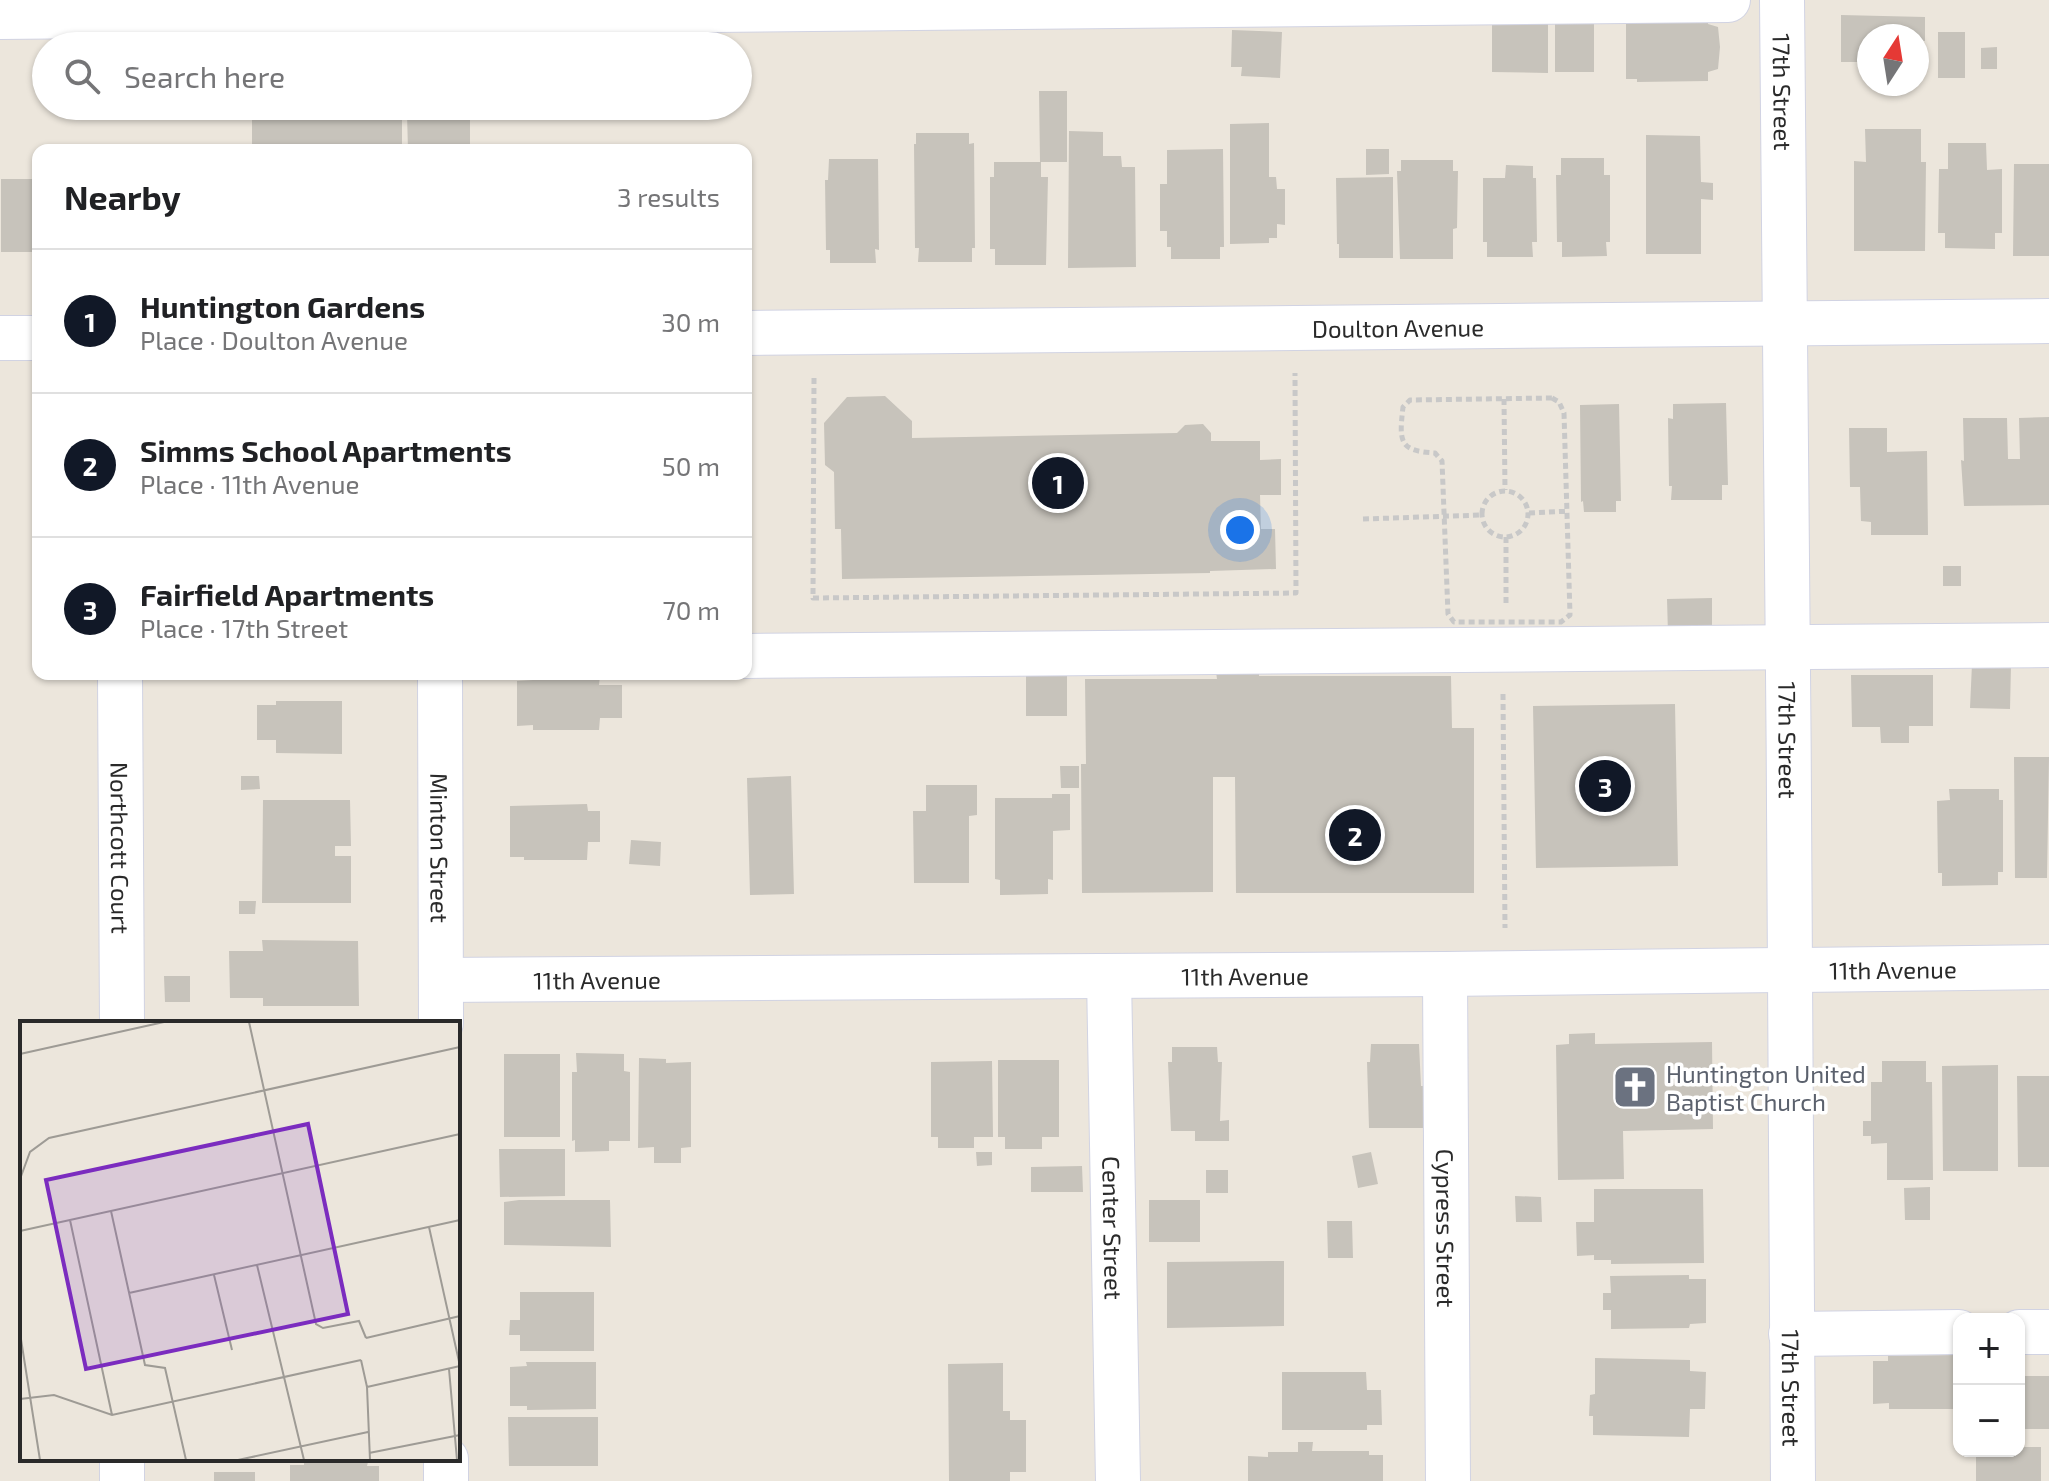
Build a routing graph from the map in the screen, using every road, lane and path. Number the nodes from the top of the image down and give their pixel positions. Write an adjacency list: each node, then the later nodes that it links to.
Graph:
1 (1728, 0): 3 (street)
2 (1782, 0): 5 (street, 17th Street)
3 (0, 17)
4 (2049, 321): 5 (street, Doulton Avenue)
5 (1787, 324): 6 (street, Doulton Avenue); 21 (street, 17th Street)
6 (752, 333)
7 (0, 338): 8 (street)
8 (32, 338)
9 (1295, 372): 10 (path)
10 (814, 377)
11 (1504, 399): 12 (path); 13 (path); 16 (path)
12 (1505, 490): 14 (path); 15 (path)
13 (1568, 511): 14 (path); 19 (path)
14 (1529, 513): 18 (path)
15 (1482, 515): 16 (path); 18 (path)
16 (1444, 517): 17 (path); 19 (path)
17 (1363, 519)
18 (1506, 537): 19 (path)
19 (1507, 623)
20 (2049, 645): 21 (street)
21 (1788, 647): 22 (street); 28 (street, 17th Street)
22 (752, 656)
23 (120, 680): 32 (street, Northcott Court)
24 (440, 680): 31 (street, Minton Street)
25 (1503, 684): 26 (path)
26 (1505, 929)
27 (2049, 967): 28 (street, 11th Avenue)
28 (1788, 970): 29 (street, 11th Avenue); 37 (street, 17th Street)
29 (1445, 974): 30 (street, 11th Avenue); 39 (street, Cypress Street)
30 (1109, 976): 31 (street, 11th Avenue); 38 (street, Center Street)
31 (441, 980): 33 (street, Minton Street)
32 (122, 1021)
33 (441, 1021)
34 (1953, 1332): 37 (street)
35 (2025, 1332): 36 (street)
36 (2049, 1332)
37 (1791, 1334): 40 (street, 17th Street)
38 (1118, 1481)
39 (1448, 1481)
40 (1793, 1481)

